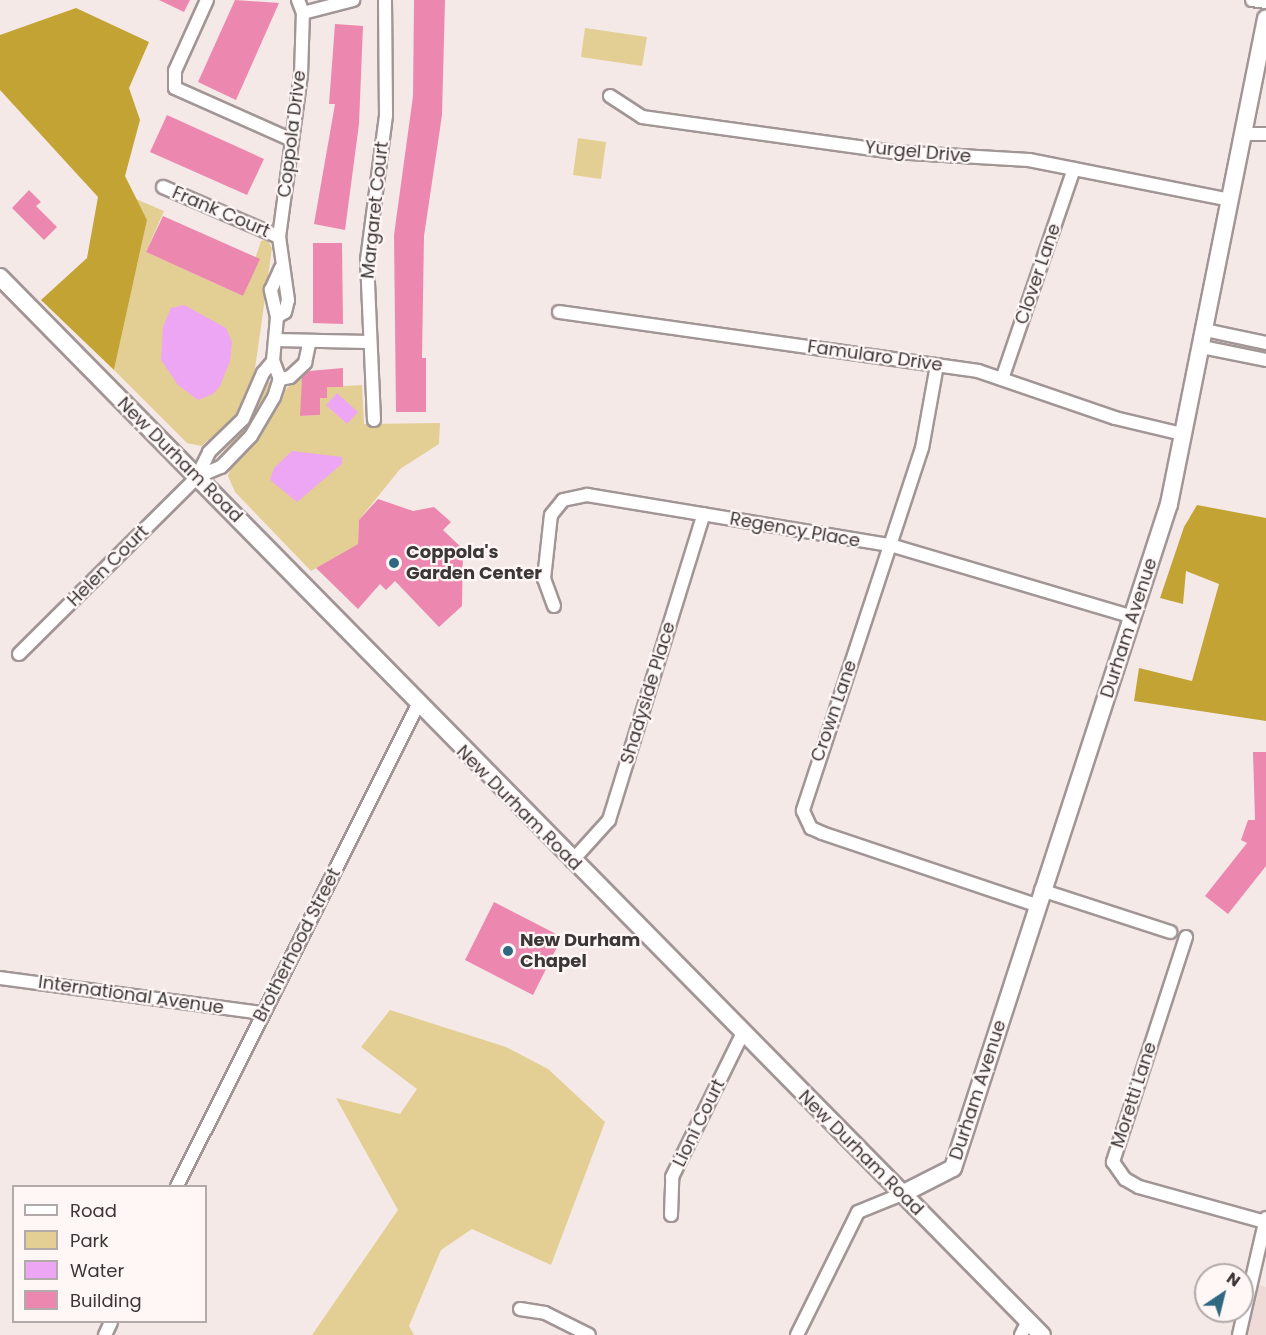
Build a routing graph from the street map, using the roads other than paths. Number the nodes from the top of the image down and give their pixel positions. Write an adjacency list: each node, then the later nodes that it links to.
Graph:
1 (207, 0): 12 (street)
2 (298, 0): 7 (street, Coppola Drive)
3 (353, 0): 7 (street)
4 (385, 0): 21 (street, Margaret Court)
5 (1252, 0): 6 (street)
6 (1266, 2)
7 (303, 13): 12 (street, Coppola Drive)
8 (1266, 19): 10 (main road, Durham Avenue)
9 (609, 96): 13 (street, Yurgel Drive)
10 (1245, 134): 11 (street); 15 (main road, Durham Avenue)
11 (1266, 134)
12 (292, 140): 16 (street, Coppola Drive)
13 (1074, 169): 15 (street, Yurgel Drive); 28 (street, Clover Lane)
14 (163, 187): 16 (street, Frank Court)
15 (1231, 200): 19 (main road, Durham Avenue)
16 (279, 237): 20 (street, Coppola Drive)
17 (0, 277): 32 (main road, New Durham Road)
18 (559, 312): 27 (street, Famularo Drive)
19 (1205, 330): 22 (street); 24 (main road, Durham Avenue)
20 (276, 340): 23 (street); 26 (street, Coppola Drive)
21 (368, 342): 23 (street); 30 (street, Margaret Court)
22 (1266, 343)
23 (309, 344): 29 (street)
24 (1202, 347): 25 (street); 31 (main road, Durham Avenue)
25 (1266, 360)
26 (273, 361): 29 (street, Coppola Drive); 32 (street, Coppola Drive)
27 (937, 365): 28 (street, Famularo Drive); 34 (street, Crown Lane)
28 (1002, 379): 31 (street, Famularo Drive)
29 (280, 380): 32 (street)
30 (374, 420)
31 (1182, 434): 36 (main road, Durham Avenue)
32 (197, 477): 37 (street, Helen Court); 38 (main road, New Durham Road)
33 (704, 514): 34 (street, Regency Place); 35 (street, Regency Place); 39 (street, Shadyside Place)
34 (890, 545): 36 (street, Regency Place); 40 (street, Crown Lane)
35 (554, 606)
36 (1133, 617): 40 (main road, Durham Avenue)
37 (19, 654)
38 (418, 705): 39 (main road, New Durham Road); 44 (street, Brotherhood Street)
39 (572, 861): 45 (main road, New Durham Road)
40 (1039, 897): 41 (street); 47 (main road, Durham Avenue)
41 (1170, 932)
42 (1186, 937): 49 (street, Moretti Lane)
43 (0, 978): 44 (street, International Avenue)
44 (262, 1013): 46 (street, Brotherhood Street)
45 (742, 1035): 47 (main road, New Durham Road); 48 (street, Lioni Court)
46 (177, 1185)
47 (902, 1194): 51 (main road, New Durham Road); 53 (street)
48 (671, 1215)
49 (1265, 1220): 55 (street)
50 (520, 1309): 52 (street)
51 (1025, 1328): 54 (main road, New Durham Road)
52 (589, 1335)
53 (797, 1335)
54 (1042, 1335)
55 (1239, 1335)

